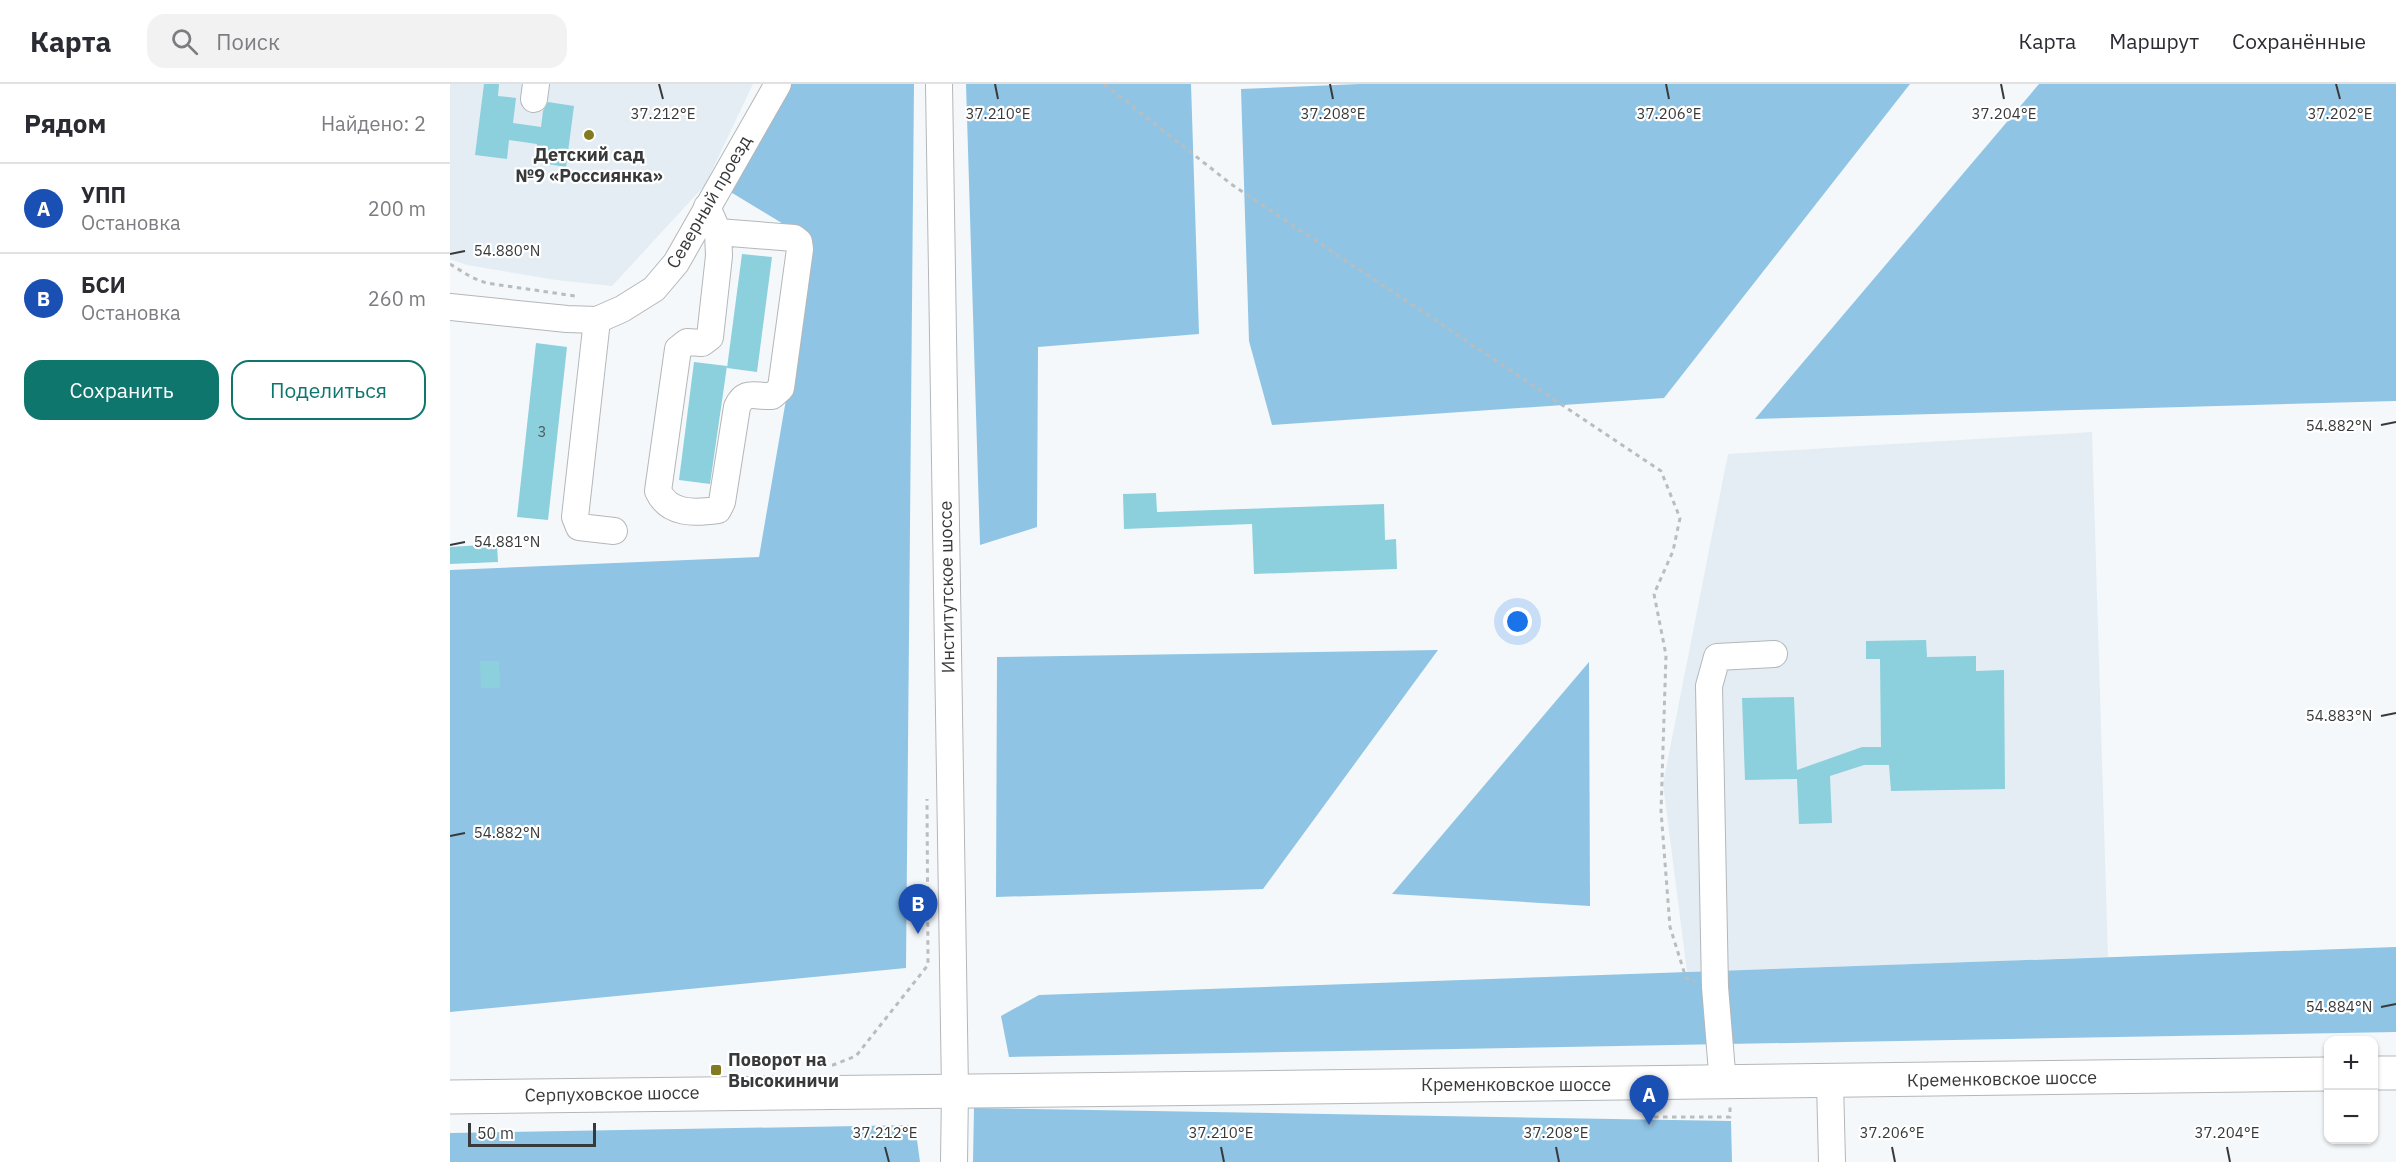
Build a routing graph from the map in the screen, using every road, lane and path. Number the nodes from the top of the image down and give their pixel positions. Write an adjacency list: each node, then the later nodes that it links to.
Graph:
1 (778, 84): 4 (street, Северный проезд)
2 (939, 84): 20 (street, Институтское шоссе)
3 (1104, 84): 13 (path)
4 (707, 207): 5 (street); 9 (street, Северный проезд)
5 (718, 232): 5 (street)
6 (450, 264): 7 (path)
7 (578, 297)
8 (450, 307): 9 (street, Северный проезд)
9 (597, 320): 10 (street)
10 (614, 531)
11 (1774, 654): 13 (street)
12 (927, 798): 14 (path)
13 (1715, 987): 19 (street)
14 (813, 1066)
15 (2378, 1073): 16 (main road)
16 (2396, 1073)
17 (2324, 1074): 18 (main road, Кременковское шоссе)
18 (1830, 1082): 19 (main road, Кременковское шоссе); 23 (street)
19 (1723, 1083): 20 (main road, Кременковское шоссе)
20 (955, 1090): 21 (main road, Серпуховское шоссе); 22 (street, Институтское шоссе)
21 (450, 1097)
22 (954, 1162)
23 (1832, 1162)

